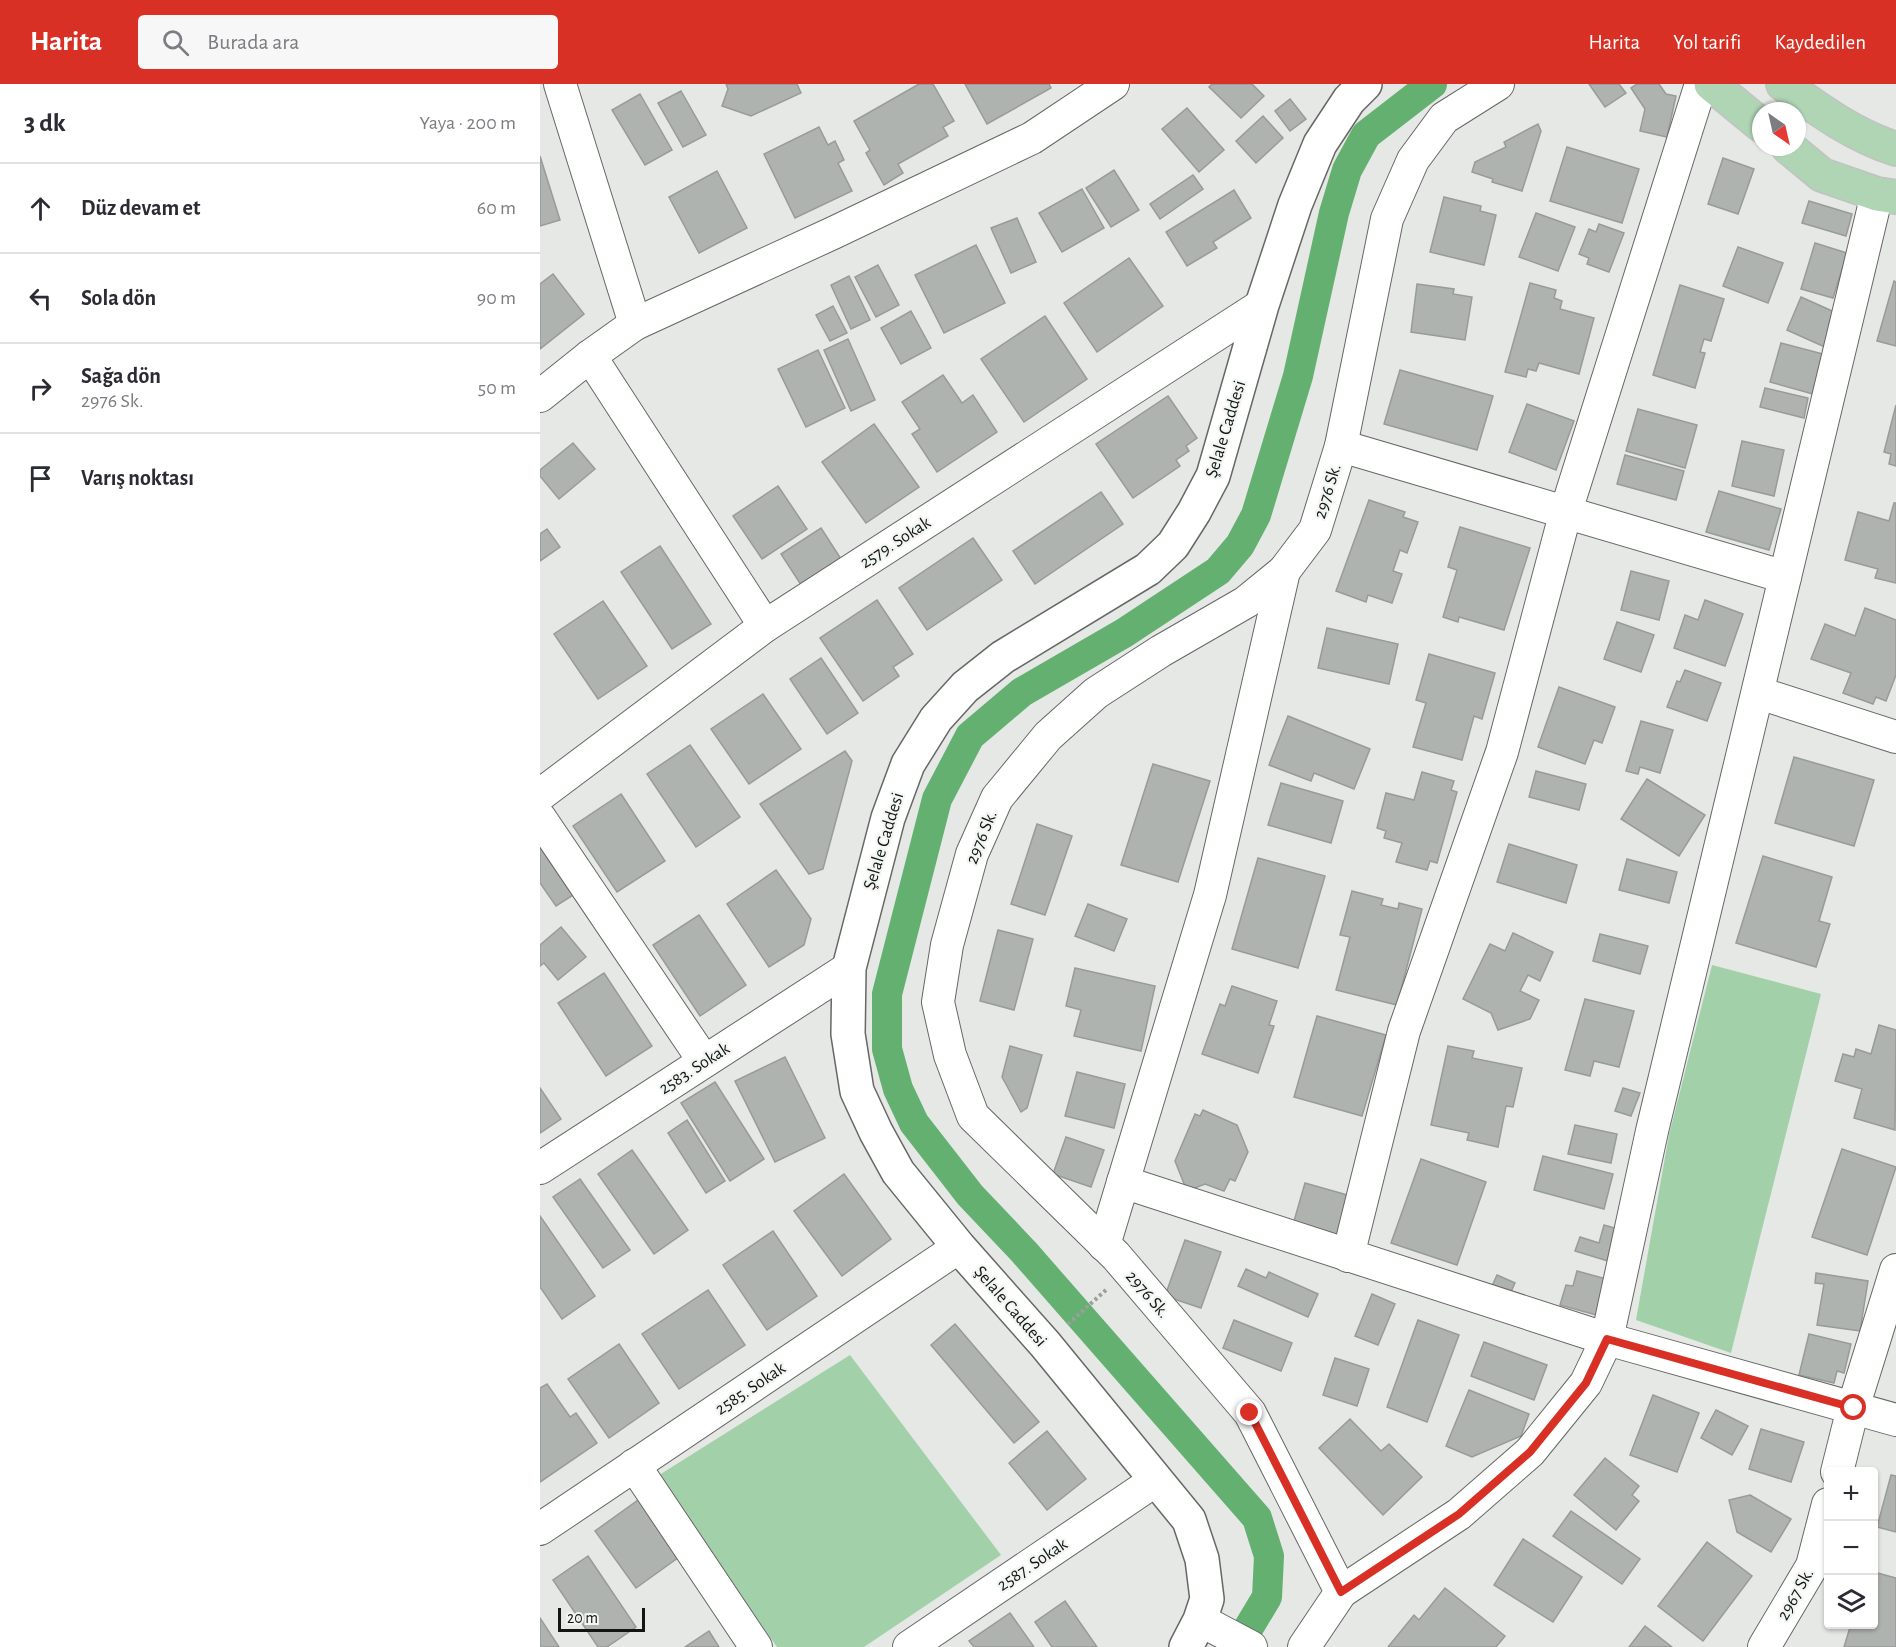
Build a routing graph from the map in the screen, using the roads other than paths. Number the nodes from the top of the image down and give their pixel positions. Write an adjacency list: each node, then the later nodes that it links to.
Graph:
1 (1113, 84): 13 (street)
2 (1365, 84): 12 (street, Şelale Caddesi)
3 (1498, 84): 16 (street, 2976 Sk.)
4 (1701, 84): 17 (street)
5 (1711, 84): 8 (main road)
6 (1783, 84): 9 (main road)
7 (556, 86): 13 (street)
8 (1752, 118)
9 (1896, 149)
10 (1799, 156): 11 (main road)
11 (1887, 196): 19 (street)
12 (1262, 305): 20 (street, 2579. Sokak); 25 (street, Şelale Caddesi)
13 (635, 324): 14 (street)
14 (590, 356): 15 (street); 20 (street)
15 (540, 396)
16 (1341, 446): 17 (street); 18 (street, 2976 Sk.)
17 (1566, 511): 19 (street); 31 (street)
18 (1284, 571): 28 (street); 29 (street, 2976 Sk.)
19 (1785, 577): 21 (street)
20 (765, 626): 23 (street, 2579. Sokak)
21 (1759, 693): 22 (street); 33 (street)
22 (1896, 737)
23 (540, 795)
24 (540, 818): 26 (street)
25 (849, 968): 26 (street, 2583. Sokak); 30 (street, Şelale Caddesi)
26 (704, 1061): 27 (street, 2583. Sokak)
27 (540, 1168)
28 (1123, 1182): 29 (street); 31 (street)
29 (1104, 1245): 41 (street, 2976 Sk.)
30 (959, 1247): 36 (street, 2585. Sokak); 38 (street, Şelale Caddesi)
31 (1348, 1256): 33 (street)
32 (1896, 1270): 34 (street)
33 (1607, 1339): 34 (street); 41 (street)
34 (1854, 1408): 35 (street); 37 (street)
35 (1896, 1420)
36 (634, 1465): 40 (street, 2585. Sokak); 45 (street)
37 (1838, 1467)
38 (1156, 1480): 42 (street, Şelale Caddesi); 46 (street, 2587. Sokak)
39 (1824, 1520): 44 (street, 2967 Sk.)
40 (540, 1529)
41 (1341, 1592): 47 (street)
42 (1193, 1634): 43 (street)
43 (1242, 1642)
44 (1769, 1645)
45 (756, 1647)
46 (909, 1647)
47 (1304, 1647)

